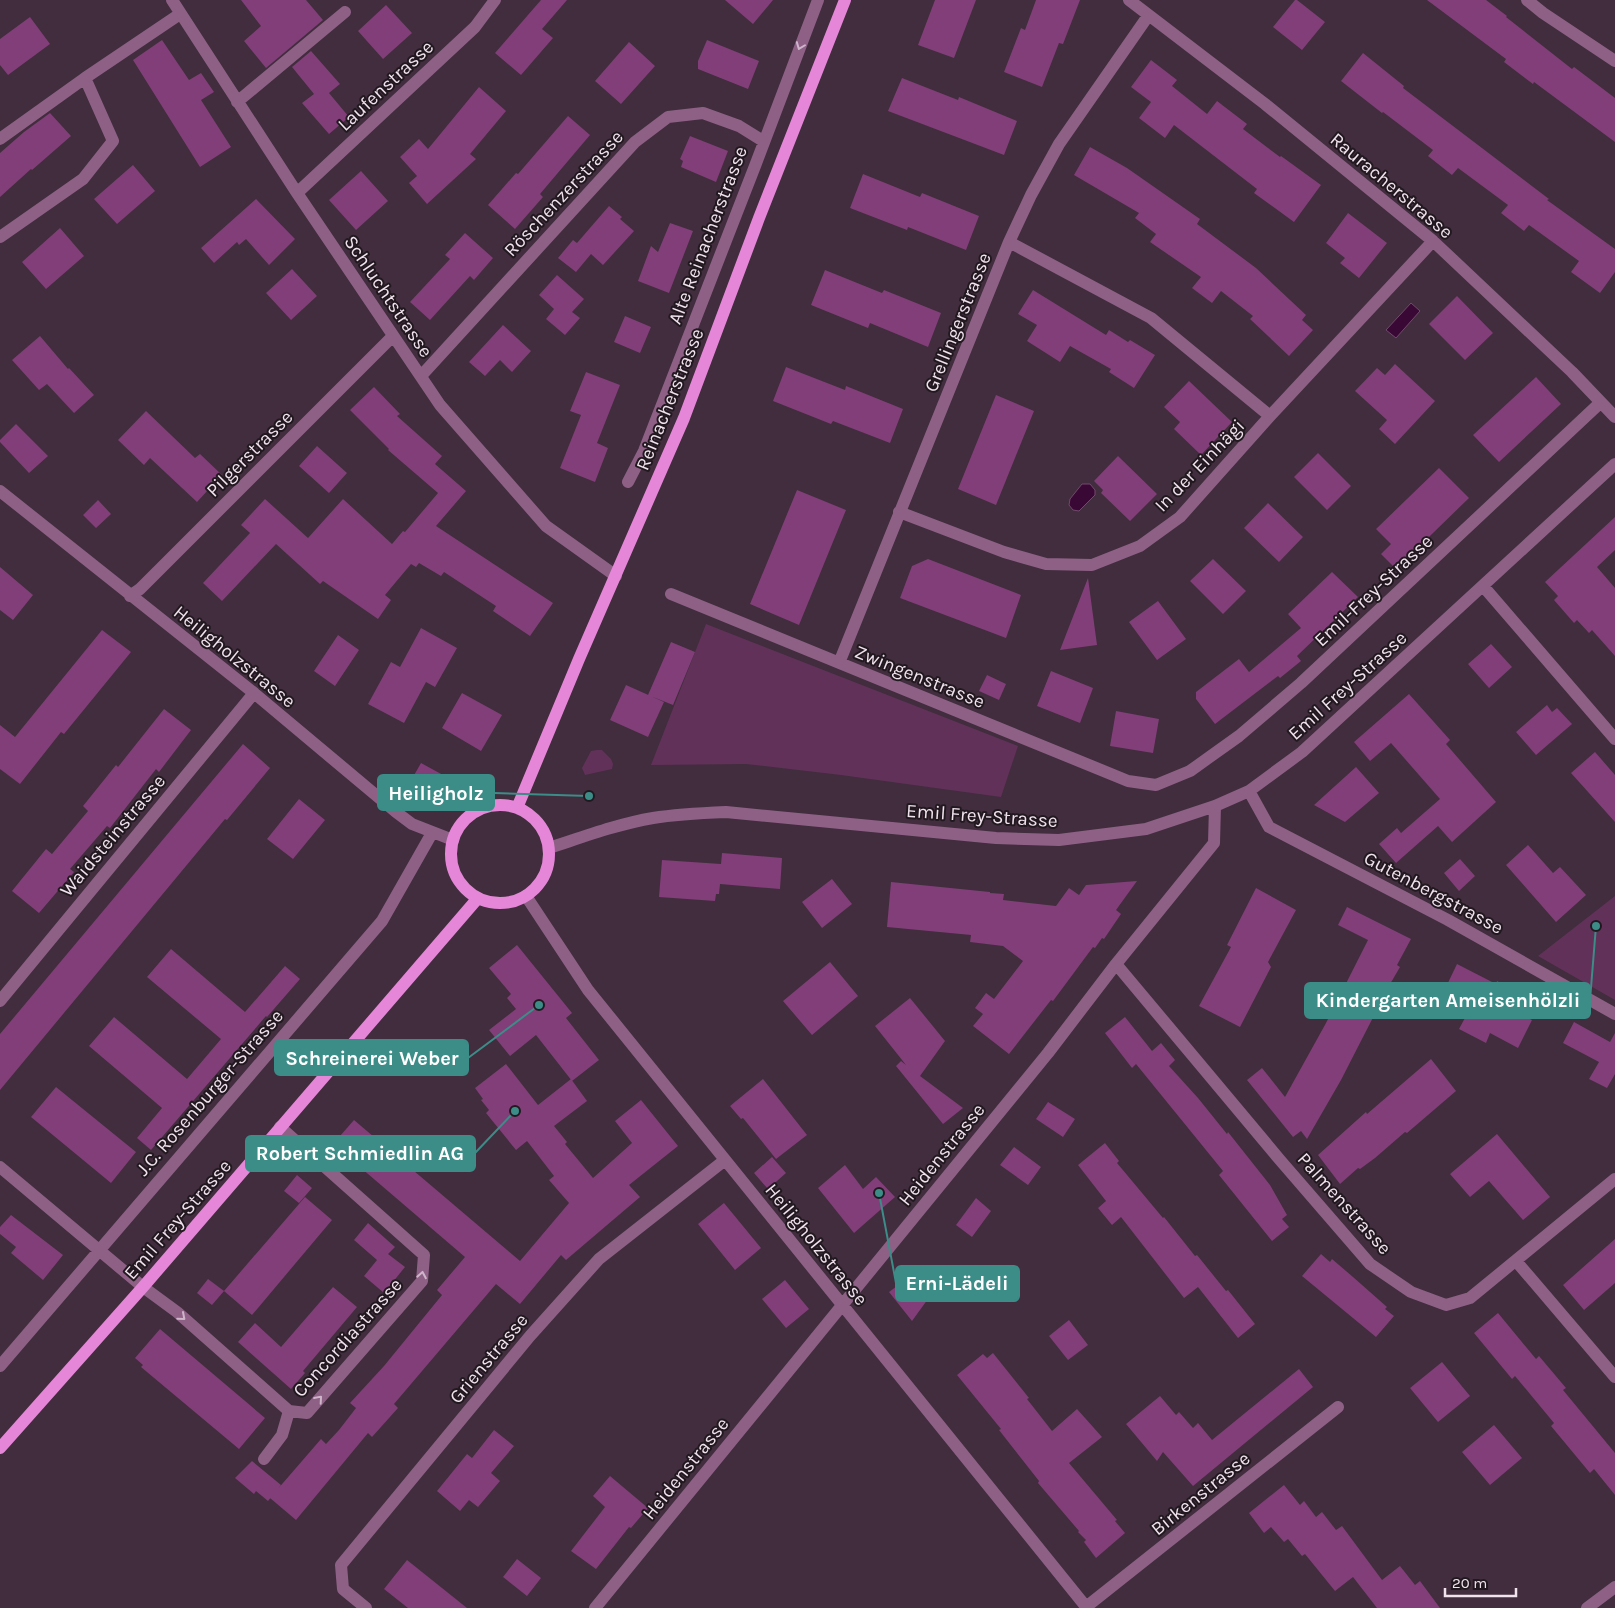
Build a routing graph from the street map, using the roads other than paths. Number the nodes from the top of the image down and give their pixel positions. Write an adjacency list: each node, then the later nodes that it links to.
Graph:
1 (172, 0): 8 (street, Schluchtstrasse)
2 (495, 0): 15 (street, Laufenstrasse)
3 (818, 0): 14 (street, Alte Reinacherstrasse, one-way to 14)
4 (845, 0): 28 (main road, Reinacherstrasse)
5 (1129, 0): 9 (street, Rauracherstrasse)
6 (1527, 0): 10 (street)
7 (345, 12): 12 (street)
8 (180, 14): 11 (street); 12 (street, Schluchtstrasse)
9 (1148, 16): 17 (street, Rauracherstrasse); 18 (street, Grellingerstrasse)
10 (1615, 62)
11 (85, 78): 13 (street); 16 (street)
12 (237, 102): 15 (street, Schluchtstrasse)
13 (0, 139)
14 (763, 141): 20 (street, Röschenzerstrasse); 25 (street, Alte Reinacherstrasse)
15 (297, 193): 19 (street, Schluchtstrasse)
16 (0, 238)
17 (1433, 241): 21 (street, Rauracherstrasse); 22 (street, In der Einhägi)
18 (1010, 242): 22 (street); 27 (street, Grellingerstrasse)
19 (393, 336): 20 (street, Schluchtstrasse); 31 (street, Pilgerstrasse)
20 (421, 376): 28 (street, Schluchtstrasse)
21 (1600, 402): 23 (street, Rauracherstrasse); 35 (street, Emil-Frey-Strasse)
22 (1270, 416): 27 (street, In der Einhägi)
23 (1615, 417)
24 (1615, 464): 29 (street, Emil Frey-Strasse)
25 (628, 482)
26 (0, 491): 31 (street, Heiligholzstrasse)
27 (899, 512): 32 (street, Grellingerstrasse)
28 (616, 576): 38 (main road, Reinacherstrasse)
29 (1483, 586): 34 (street); 36 (street, Emil Frey-Strasse)
30 (671, 594): 32 (street, Zwingenstrasse)
31 (130, 596): 33 (street, Heiligholzstrasse)
32 (839, 663): 35 (street, Zwingenstrasse)
33 (254, 693): 39 (street, Heiligholzstrasse); 45 (street, Waidsteinstrasse)
34 (1615, 739)
35 (1156, 785)
36 (1250, 791): 37 (street, Emil Frey-Strasse); 46 (street, Gutenbergstrasse)
37 (1215, 806): 41 (street, Emil Frey-Strasse); 44 (street, Heidenstrasse)
38 (518, 808): 40 (main road); 41 (main road)
39 (432, 833): 40 (street, Heiligholzstrasse); 51 (street, J.C. Rosenburger-Strasse)
40 (453, 840): 43 (main road)
41 (549, 848): 42 (main road)
42 (526, 896): 43 (main road); 48 (street, Heiligholzstrasse)
43 (478, 898): 47 (main road, Emil Frey-Strasse)
44 (1116, 964): 52 (street, Palmenstrasse); 54 (street, Heidenstrasse)
45 (0, 1001)
46 (1615, 1014)
47 (280, 1127): 53 (main road, Emil Frey-Strasse); 58 (street, Concordiastrasse, one-way to 47)
48 (725, 1160): 54 (street, Heiligholzstrasse); 62 (street, Grienstrasse)
49 (0, 1167): 51 (street, Concordiastrasse)
50 (1615, 1179): 52 (street, Palmenstrasse)
51 (98, 1249): 53 (street, Concordiastrasse); 55 (street, J.C. Rosenburger-Strasse)
52 (1516, 1261): 56 (street)
53 (144, 1287): 58 (street, Concordiastrasse, one-way to 58); 59 (main road, Emil Frey-Strasse)
54 (842, 1305): 63 (street, Heidenstrasse); 64 (street, Heiligholzstrasse)
55 (0, 1366)
56 (1615, 1377)
57 (1338, 1407): 64 (street, Birkenstrasse)
58 (289, 1411): 60 (street, Concordiastrasse)
59 (0, 1448)
60 (264, 1459)
61 (1615, 1587): 65 (street)
62 (366, 1608)
63 (595, 1608)
64 (1087, 1608)
65 (1587, 1608)

